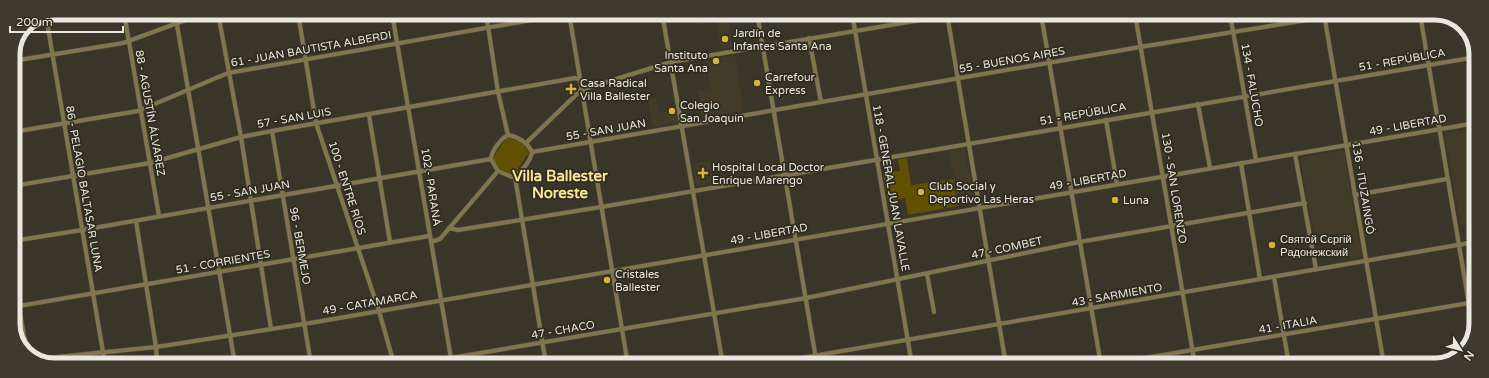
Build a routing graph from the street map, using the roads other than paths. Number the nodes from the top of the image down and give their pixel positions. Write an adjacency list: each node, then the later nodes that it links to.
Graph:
1 (125, 20): 27 (street, 88 - AGUSTÍN ÁLVAREZ)
2 (176, 20): 22 (street)
3 (185, 20): 22 (street)
4 (219, 20): 38 (street)
5 (299, 20): 33 (street, 100 - ENTRE RÍOS)
6 (393, 20): 28 (street, 102 - PARANÁ)
7 (487, 20): 23 (street)
8 (529, 20): 23 (street, 61 - JUAN BAUTISTA ALBERDI)
9 (571, 20): 39 (street)
10 (663, 20): 35 (street)
11 (758, 20): 29 (street)
12 (853, 20): 24 (street, 118 - GENERAL JUAN LAVALLE)
13 (915, 20): 24 (street)
14 (948, 20): 40 (street)
15 (1042, 20): 36 (street)
16 (1136, 20): 30 (street, 130 - SAN LORENZO)
17 (1231, 20): 25 (street, 134 - FALUCHO)
18 (1302, 20): 25 (street, 55 - BUENOS AIRES)
19 (1326, 20): 41 (street, 136 - ITUZAINGÓ)
20 (1421, 20): 37 (street)
21 (47, 21): 31 (street, 86 - PELAGIO BALTASAR LUNA)
22 (177, 23): 27 (street); 42 (street)
23 (488, 27): 28 (street, 61 - JUAN BAUTISTA ALBERDI); 44 (street)
24 (855, 31): 26 (street); 45 (street, 118 - GENERAL JUAN LAVALLE)
25 (1233, 32): 30 (street, 55 - BUENOS AIRES); 46 (street, 134 - FALUCHO)
26 (809, 38): 29 (street); 47 (street)
27 (129, 41): 31 (street); 50 (street, 88 - AGUSTÍN ÁLVAREZ)
28 (397, 44): 33 (street, 61 - JUAN BAUTISTA ALBERDI); 49 (street, 102 - PARANÁ)
29 (763, 46): 35 (street); 51 (street)
30 (1140, 47): 36 (street, 55 - BUENOS AIRES); 52 (street, 130 - SAN LORENZO)
31 (52, 54): 34 (street); 55 (street, 86 - PELAGIO BALTASAR LUNA)
32 (1469, 57): 37 (street, 51 - REPÚBLICA)
33 (306, 59): 38 (street, 61 - JUAN BAUTISTA ALBERDI); 56 (street, 100 - ENTRE RÍOS)
34 (20, 60)
35 (671, 62): 43 (street); 58 (street)
36 (1050, 63): 40 (street, 55 - BUENOS AIRES); 59 (street)
37 (1428, 65): 41 (street, 51 - REPÚBLICA); 60 (street)
38 (228, 73): 42 (street, 61 - JUAN BAUTISTA ALBERDI); 64 (street)
39 (579, 79): 43 (street); 44 (street, 57 - SAN LUIS)
40 (958, 79): 45 (street, 55 - BUENOS AIRES); 67 (street)
41 (1335, 81): 46 (street, 51 - REPÚBLICA); 68 (street, 136 - ITUZAINGÓ)
42 (188, 90): 50 (street, 61 - JUAN BAUTISTA ALBERDI); 69 (street)
43 (581, 90): 65 (street); 66 (street)
44 (498, 92): 49 (street, 57 - SAN LUIS); 63 (street)
45 (866, 94): 47 (street, 55 - BUENOS AIRES); 72 (street, 118 - GENERAL JUAN LAVALLE)
46 (1244, 96): 48 (street, 51 - REPÚBLICA); 74 (street, 134 - FALUCHO)
47 (821, 102): 51 (street, 55 - BUENOS AIRES)
48 (1198, 104): 52 (street, 51 - REPÚBLICA); 77 (street)
49 (408, 107): 53 (street, 57 - SAN LUIS); 79 (street, 102 - PARANÁ)
50 (140, 110): 55 (street, 61 - JUAN BAUTISTA ALBERDI); 75 (street, 88 - AGUSTÍN ÁLVAREZ)
51 (774, 110): 58 (street, 55 - BUENOS AIRES); 80 (street)
52 (1153, 112): 54 (street, 51 - REPÚBLICA); 83 (street, 130 - SAN LORENZO)
53 (369, 115): 56 (street, 57 - SAN LUIS); 84 (street)
54 (1106, 120): 59 (street, 51 - REPÚBLICA); 86 (street)
55 (64, 123): 61 (street, 61 - JUAN BAUTISTA ALBERDI); 81 (street, 86 - PELAGIO BALTASAR LUNA)
56 (316, 123): 62 (street, 57 - SAN LUIS); 88 (street, 100 - ENTRE RÍOS)
57 (1469, 124): 60 (street, 49 - LIBERTAD)
58 (682, 126): 65 (street, 55 - SAN JUAN); 89 (street)
59 (1060, 127): 67 (street, 51 - REPÚBLICA); 90 (street)
60 (1439, 129): 68 (street, 49 - LIBERTAD); 85 (street)
61 (20, 131)
62 (272, 131): 64 (street, 57 - SAN LUIS); 91 (street, 96 - BERMEJO)
63 (508, 135): 66 (street); 73 (street)
64 (241, 137): 69 (street, 57 - SAN LUIS); 93 (street)
65 (590, 142): 70 (street, 55 - SAN JUAN); 95 (street)
66 (526, 143): 70 (street)
67 (969, 143): 72 (street, 51 - REPÚBLICA); 97 (street)
68 (1346, 145): 71 (street, 49 - LIBERTAD); 92 (street, 136 - ITUZAINGÓ)
69 (198, 149): 75 (street, 57 - SAN LUIS); 96 (street)
70 (532, 152): 82 (street)
71 (1296, 154): 74 (street, 49 - LIBERTAD); 94 (street)
72 (876, 159): 80 (street, 51 - REPÚBLICA); 102 (street, 118 - GENERAL JUAN LAVALLE)
73 (491, 160): 78 (street); 79 (street, 55 - SAN JUAN)
74 (1256, 160): 76 (street, 49 - LIBERTAD)
75 (150, 163): 81 (street, 57 - SAN LUIS); 99 (street, 88 - AGUSTÍN ÁLVAREZ)
76 (1241, 163): 77 (street, 49 - LIBERTAD); 98 (street)
77 (1210, 168): 83 (street, 49 - LIBERTAD)
78 (498, 171): 82 (street); 104 (street)
79 (419, 172): 84 (street, 55 - SAN JUAN); 106 (street, 102 - PARANÁ)
80 (785, 175): 89 (street, 51 - REPÚBLICA); 107 (street)
81 (73, 176): 87 (street, 57 - SAN LUIS); 105 (street, 86 - PELAGIO BALTASAR LUNA)
82 (515, 176): 100 (street)
83 (1162, 176): 86 (street, 49 - LIBERTAD); 103 (street, 130 - SAN LORENZO)
84 (379, 178): 88 (street, 55 - SAN JUAN); 109 (street)
85 (1447, 179): 92 (street); 112 (street)
86 (1117, 184): 90 (street, 49 - LIBERTAD)
87 (20, 185)
88 (337, 185): 91 (street, 55 - SAN JUAN); 113 (street, 100 - ENTRE RÍOS)
89 (693, 190): 95 (street); 114 (street)
90 (1071, 192): 97 (street, 49 - LIBERTAD); 110 (street)
91 (282, 195): 93 (street, 55 - SAN JUAN); 115 (street, 96 - BERMEJO)
92 (1355, 195): 117 (street, 136 - ITUZAINGÓ)
93 (250, 200): 96 (street, 55 - SAN JUAN); 118 (street)
94 (1304, 203): 98 (street, 47 - COMBET); 119 (street)
95 (601, 207): 100 (street); 121 (street)
96 (208, 208): 99 (street, 55 - SAN JUAN); 120 (street)
97 (979, 208): 102 (street, 49 - LIBERTAD); 116 (street)
98 (1249, 213): 103 (street, 47 - COMBET); 124 (street)
99 (159, 216): 101 (street, 55 - SAN JUAN)
100 (522, 219): 104 (street); 127 (street)
101 (136, 220): 105 (street, 55 - SAN JUAN); 126 (street)
102 (888, 223): 107 (street, 49 - LIBERTAD); 125 (street, 118 - GENERAL JUAN LAVALLE)
103 (1171, 226): 110 (street, 47 - COMBET); 128 (street, 130 - SAN LORENZO)
104 (449, 228): 106 (street)
105 (82, 230): 108 (street, 55 - SAN JUAN); 129 (street, 86 - PELAGIO BALTASAR LUNA)
106 (430, 238): 109 (street, 51 - CORRIENTES); 131 (street, 102 - PARANÁ)
107 (796, 239): 114 (street, 49 - LIBERTAD); 130 (street)
108 (20, 240)
109 (390, 242): 113 (street, 51 - CORRIENTES)
110 (1079, 242): 116 (street, 47 - COMBET); 134 (street)
111 (1469, 244): 112 (street, 43 - SARMIENTO)
112 (1459, 246): 117 (street, 43 - SARMIENTO); 132 (street)
113 (358, 248): 115 (street, 51 - CORRIENTES); 135 (street, 100 - ENTRE RÍOS)
114 (704, 254): 121 (street, 49 - CATAMARCA); 138 (street)
115 (294, 259): 118 (street, 51 - CORRIENTES); 140 (street, 96 - BERMEJO)
116 (988, 261): 122 (street, 47 - COMBET); 141 (street)
117 (1365, 261): 119 (street, 43 - SARMIENTO); 139 (street, 136 - ITUZAINGÓ)
118 (260, 265): 120 (street, 51 - CORRIENTES); 142 (street)
119 (1316, 269): 123 (street, 43 - SARMIENTO)
120 (220, 271): 126 (street, 51 - CORRIENTES); 145 (street)
121 (612, 271): 127 (street, 49 - CATAMARCA); 143 (street)
122 (927, 274): 125 (street, 47 - COMBET); 137 (street)
123 (1274, 277): 124 (street, 43 - SARMIENTO); 144 (street)
124 (1260, 279): 128 (street, 43 - SARMIENTO)
125 (898, 280): 130 (street, 47 - COMBET); 146 (street, 118 - GENERAL JUAN LAVALLE)
126 (146, 284): 129 (street, 51 - CORRIENTES); 149 (street)
127 (533, 284): 131 (street, 49 - CATAMARCA); 148 (street)
128 (1182, 292): 134 (street, 43 - SARMIENTO); 150 (street, 130 - SAN LORENZO)
129 (92, 293): 133 (street, 51 - CORRIENTES); 151 (street, 86 - PELAGIO BALTASAR LUNA)
130 (806, 298): 138 (street, 47 - COMBET); 152 (street)
131 (441, 300): 135 (street, 49 - CATAMARCA); 159 (street, 102 - PARANÁ)
132 (1469, 303): 139 (street, 41 - ITALIA)
133 (20, 306)
134 (1090, 309): 141 (street, 43 - SARMIENTO); 168 (street)
135 (379, 311): 140 (street, 49 - CATAMARCA); 158 (street, 100 - ENTRE RÍOS)
136 (20, 312): 147 (street)
137 (934, 312)
138 (714, 314): 143 (street, 47 - CHACO); 163 (street)
139 (1376, 318): 144 (street, 41 - ITALIA); 172 (street, 136 - ITUZAINGÓ)
140 (304, 324): 142 (street, 49 - CATAMARCA); 157 (street, 96 - BERMEJO)
141 (999, 324): 146 (street, 43 - SARMIENTO); 167 (street)
142 (271, 329): 145 (street, 49 - CATAMARCA)
143 (622, 329): 148 (street, 47 - CHACO); 162 (street)
144 (1284, 335): 150 (street, 41 - ITALIA); 171 (street)
145 (230, 336): 149 (street, 49 - CATAMARCA); 156 (street)
146 (908, 340): 152 (street, 43 - SARMIENTO); 166 (street, 118 - GENERAL JUAN LAVALLE)
147 (25, 341)
148 (543, 343): 160 (street, 47 - CHACO); 161 (street)
149 (156, 346): 151 (street, 49 - CATAMARCA); 155 (street)
150 (1192, 351): 169 (street, 41 - ITALIA); 170 (street, 130 - SAN LORENZO)
151 (103, 352): 153 (street, 49 - CATAMARCA); 154 (street, 86 - PELAGIO BALTASAR LUNA)
152 (816, 355): 164 (street, 43 - SARMIENTO); 165 (street)
153 (51, 358)
154 (104, 358)
155 (157, 358)
156 (234, 358)
157 (310, 358)
158 (392, 358)
159 (451, 358)
160 (457, 358)
161 (545, 358)
162 (627, 358)
163 (722, 358)
164 (800, 358)
165 (816, 358)
166 (911, 358)
167 (1005, 358)
168 (1100, 358)
169 (1148, 358)
170 (1194, 358)
171 (1288, 358)
172 (1383, 358)

